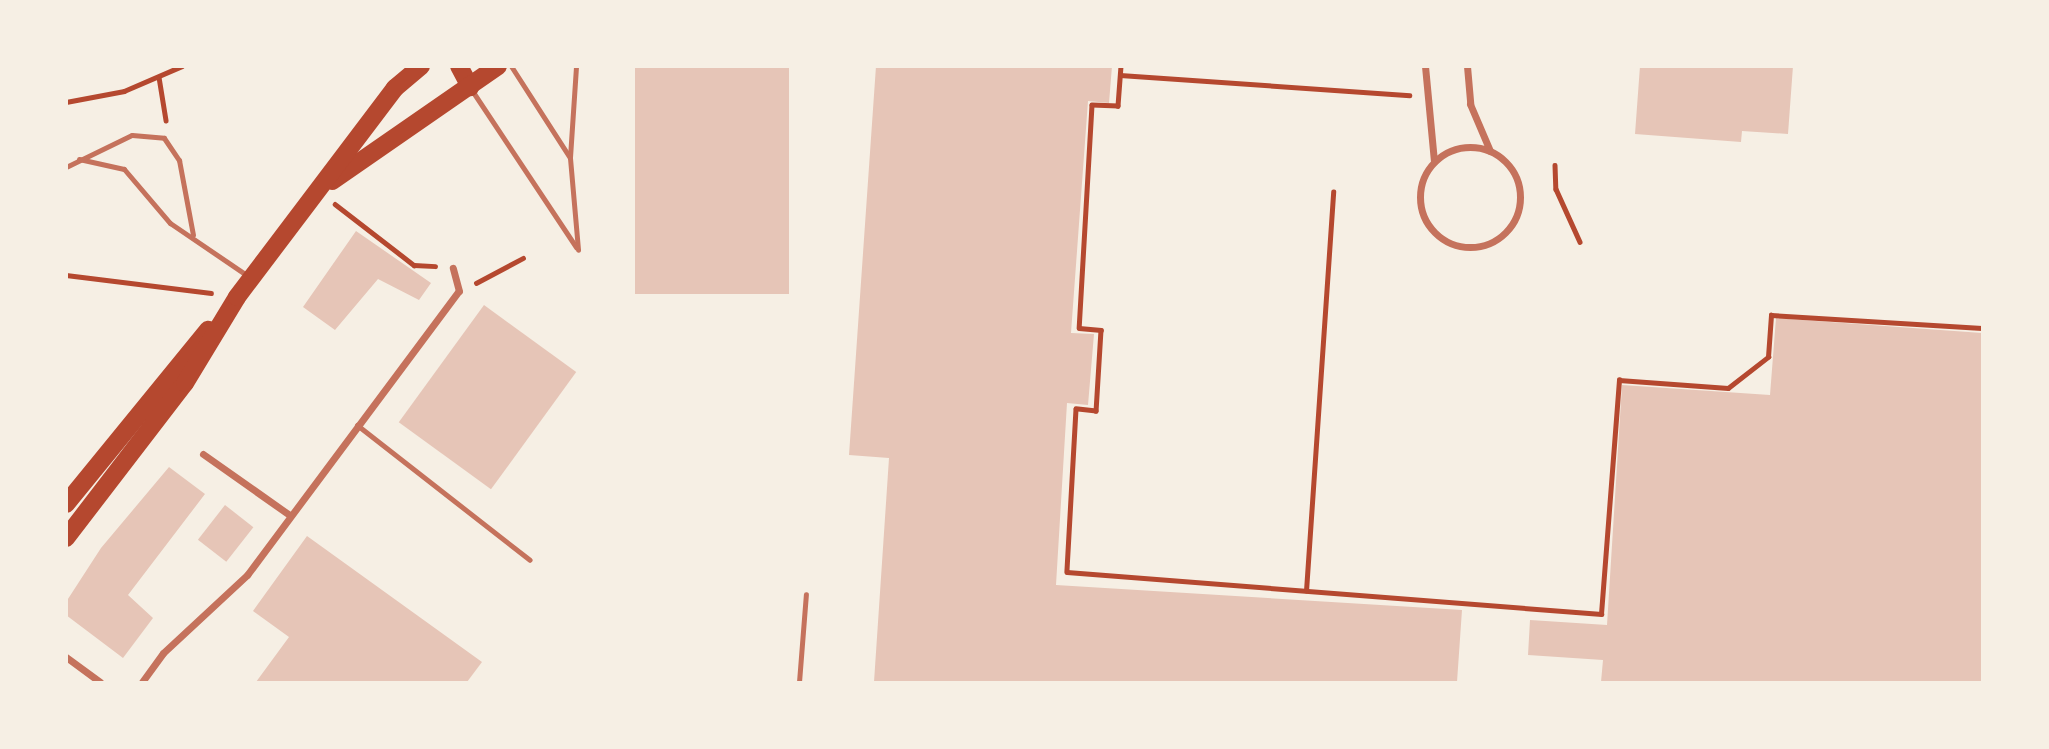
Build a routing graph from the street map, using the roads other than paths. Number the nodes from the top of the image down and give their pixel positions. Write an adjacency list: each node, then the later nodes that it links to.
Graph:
1 (421, 66): 14 (main road)
2 (459, 66): 8 (main road)
3 (498, 66): 8 (main road)
4 (511, 66): 10 (lane)
5 (576, 66): 10 (lane)
6 (1425, 66): 12 (street)
7 (1467, 66): 9 (street)
8 (470, 87): 10 (lane); 14 (main road)
9 (1490, 151): 12 (street); 12 (street)
10 (570, 158)
11 (79, 159): 13 (lane); 15 (lane); 15 (lane)
12 (1434, 162)
13 (66, 167)
14 (318, 191): 17 (main road)
15 (193, 235): 17 (lane)
16 (453, 268): 19 (street)
17 (251, 278): 18 (main road)
18 (236, 299): 21 (main road); 23 (main road)
19 (357, 425): 22 (street); 24 (lane)
20 (203, 454): 22 (street)
21 (66, 504)
22 (288, 514): 28 (street)
23 (66, 538)
24 (530, 560)
25 (806, 594): 29 (lane)
26 (66, 657): 27 (street)
27 (100, 682)
28 (142, 682)
29 (799, 682)

